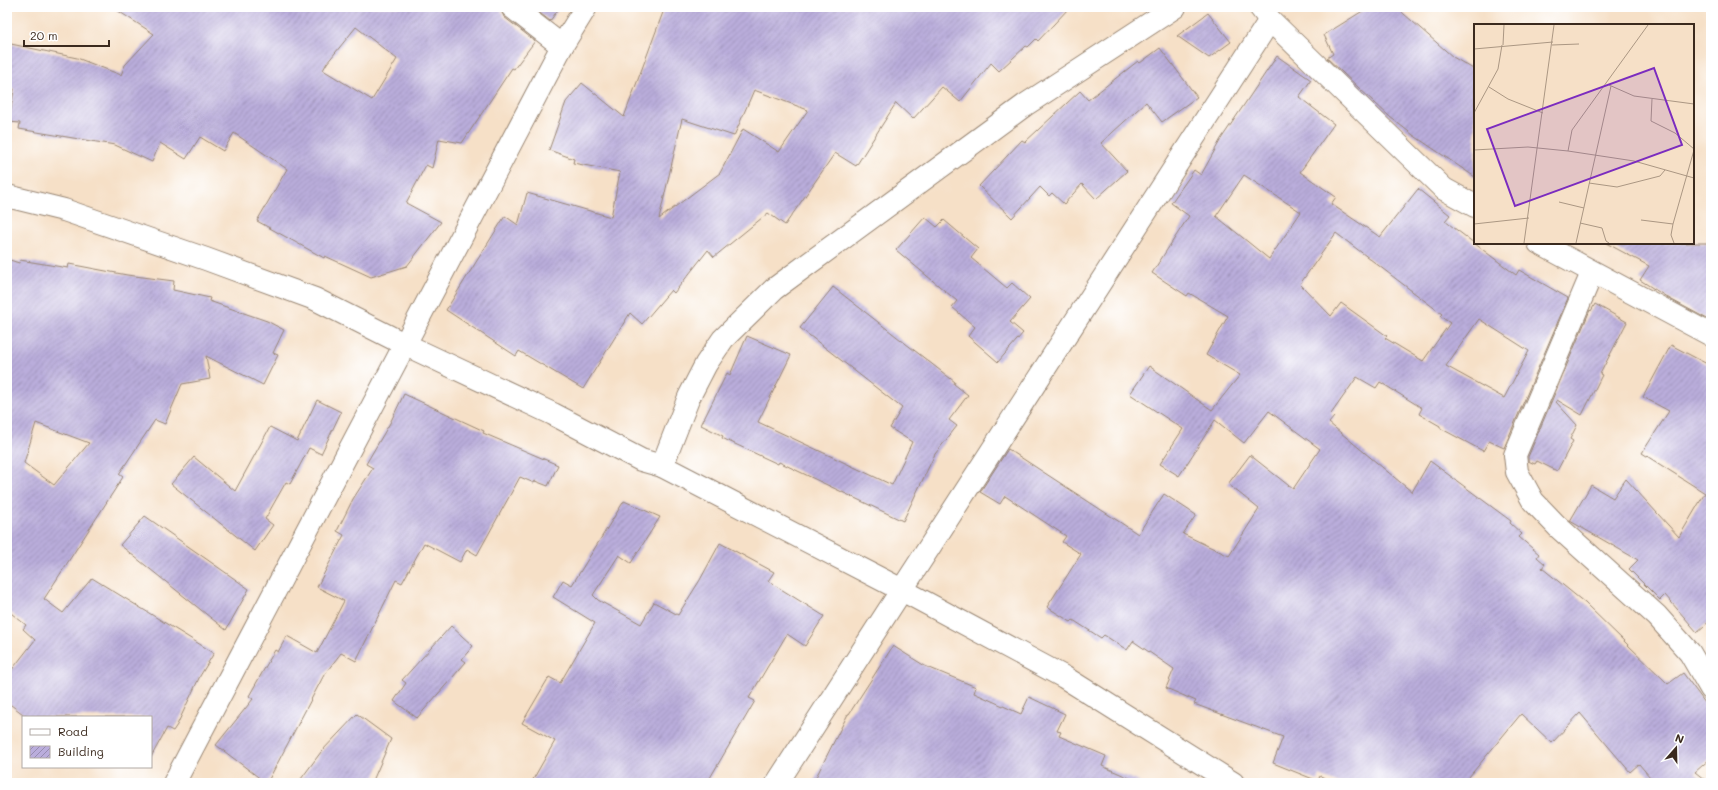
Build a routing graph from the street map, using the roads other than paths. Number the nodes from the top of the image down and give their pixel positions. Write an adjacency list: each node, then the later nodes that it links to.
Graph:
1 (512, 7): 5 (street)
2 (586, 7): 5 (street)
3 (1174, 7): 12 (street)
4 (1265, 13): 7 (street); 13 (street)
5 (562, 46): 11 (street)
6 (7, 196): 11 (street)
7 (1474, 205)
8 (1541, 244): 9 (street)
9 (1592, 273): 10 (street); 14 (street)
10 (1711, 335)
11 (406, 345): 12 (street); 15 (street)
12 (662, 466): 13 (street)
13 (902, 590): 16 (street); 17 (street)
14 (1711, 689)
15 (174, 783)
16 (777, 783)
17 (1234, 783)

